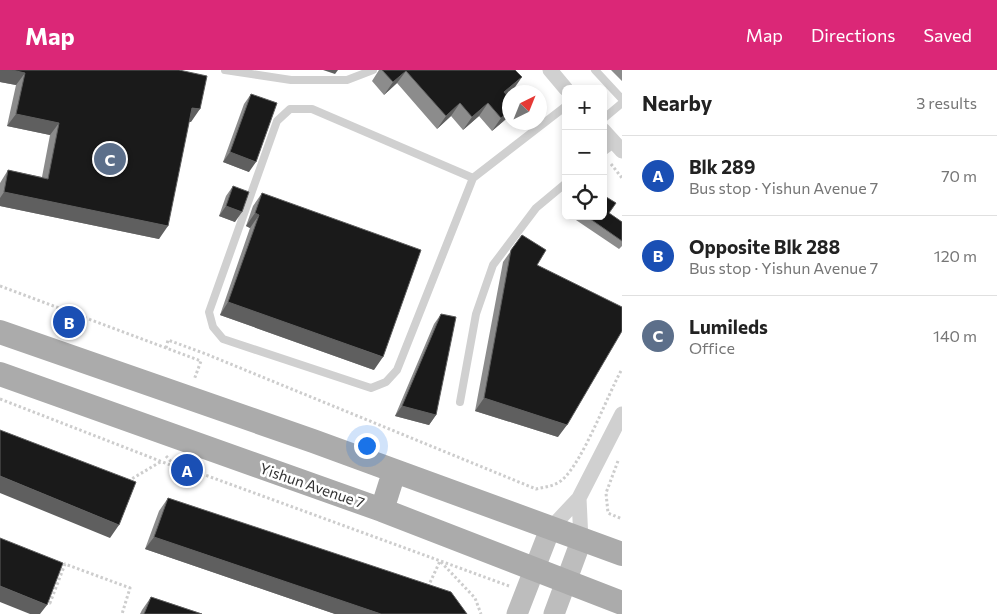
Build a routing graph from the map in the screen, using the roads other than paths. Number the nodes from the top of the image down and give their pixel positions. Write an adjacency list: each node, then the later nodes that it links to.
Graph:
1 (225, 70): 2 (lane)
2 (373, 70)
3 (550, 70): 5 (street)
4 (595, 70): 6 (lane)
5 (563, 85)
6 (622, 99)
7 (622, 103): 9 (lane)
8 (562, 109): 12 (lane)
9 (607, 116)
10 (607, 138): 11 (street)
11 (613, 149)
12 (473, 178): 12 (lane)
13 (562, 186): 16 (lane)
14 (0, 332): 18 (main road)
15 (0, 374): 20 (main road, Yishun Avenue 7)
16 (460, 402)
17 (620, 420): 19 (street)
18 (394, 472): 20 (main road); 21 (main road)
19 (579, 498): 21 (street); 22 (street)
20 (382, 510): 24 (main road, Yishun Avenue 7)
21 (550, 529): 22 (main road); 24 (main road)
22 (581, 541): 23 (main road); 25 (main road)
23 (622, 554)
24 (534, 569): 25 (main road, Yishun Avenue 7); 27 (main road)
25 (566, 582): 26 (main road, Yishun Avenue 7); 28 (main road)
26 (622, 603)
27 (517, 614)
28 (554, 614)

